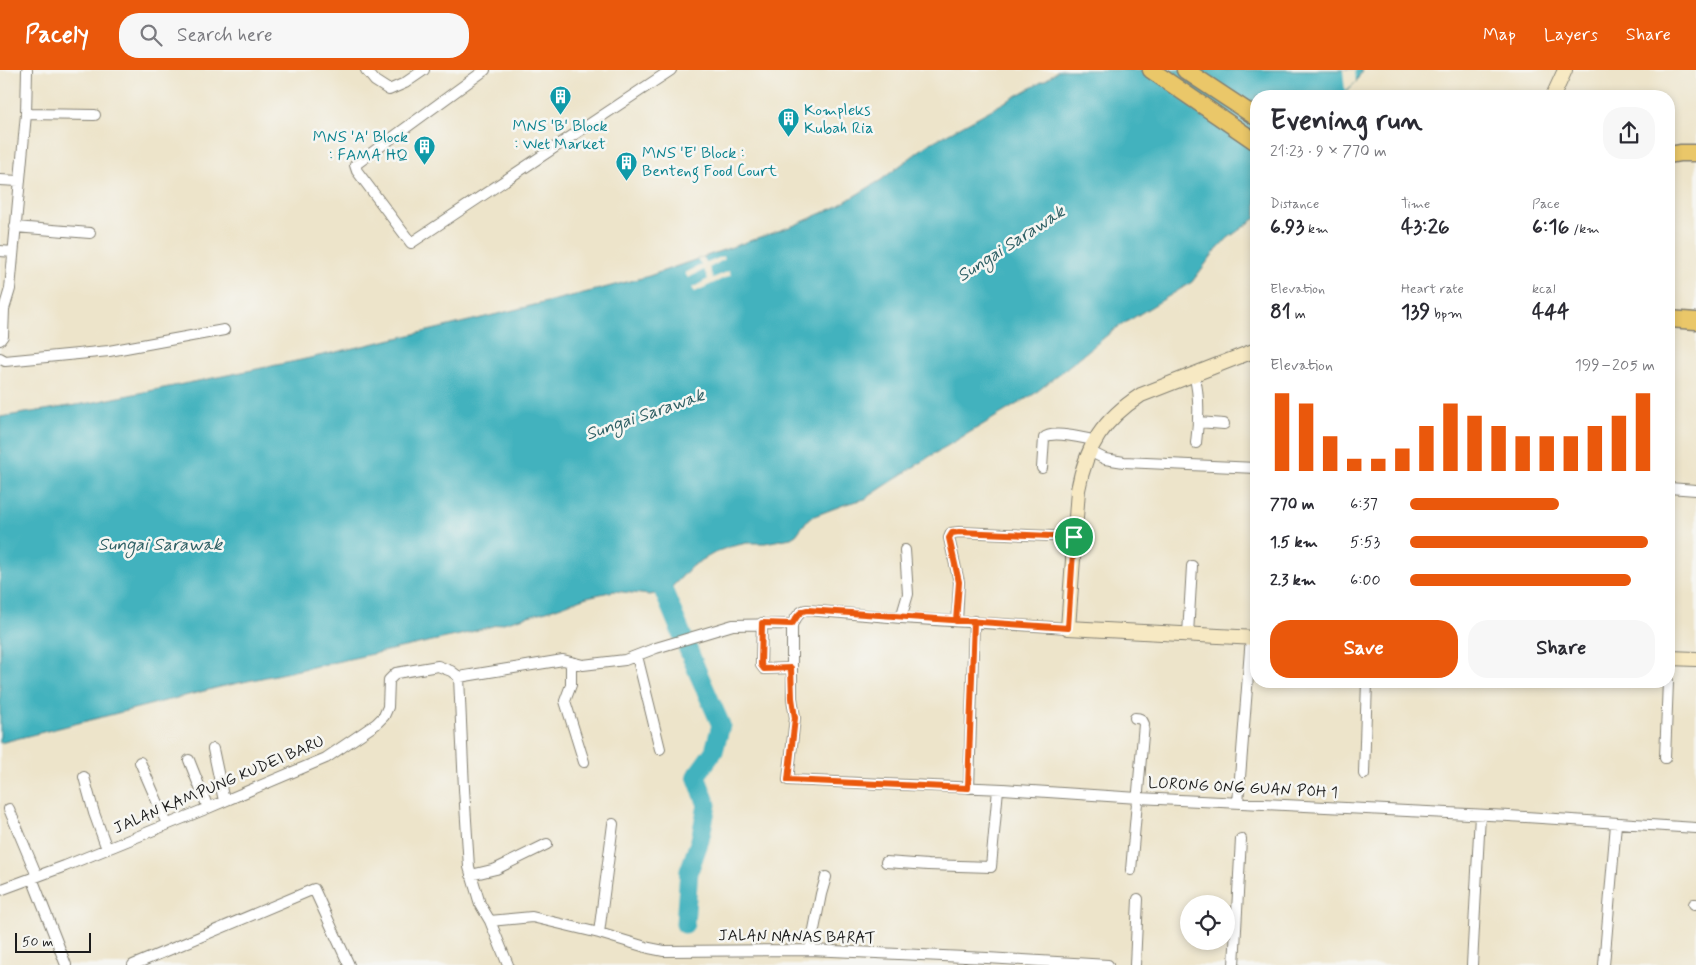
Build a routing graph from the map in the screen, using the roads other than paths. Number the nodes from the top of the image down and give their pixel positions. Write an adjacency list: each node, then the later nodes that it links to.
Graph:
1 (27, 70): 10 (street)
2 (366, 70): 3 (street)
3 (424, 70)
4 (485, 70): 5 (street)
5 (671, 70)
6 (1151, 70): 13 (main road)
7 (1185, 70): 11 (main road)
8 (1564, 70): 9 (main road)
9 (1556, 90)
10 (26, 114): 12 (street); 17 (street)
11 (1250, 114)
12 (95, 115)
13 (1250, 138)
14 (1676, 155): 15 (main road)
15 (1696, 163)
16 (0, 180): 17 (street)
17 (19, 182): 18 (street)
18 (15, 227): 19 (street); 21 (street)
19 (90, 234)
20 (0, 251): 21 (street)
21 (13, 252): 22 (street)
22 (2, 310): 26 (street)
23 (1675, 319): 24 (main road)
24 (1696, 321)
25 (224, 330): 28 (street)
26 (0, 340)
27 (1250, 352): 29 (main road)
28 (0, 358)
29 (1194, 374): 30 (street); 33 (main road)
30 (1198, 422): 31 (street); 32 (street)
31 (1224, 424)
32 (1196, 443)
33 (1091, 446): 34 (street); 35 (street); 38 (main road)
34 (1042, 468)
35 (1250, 468)
36 (1675, 488): 37 (street)
37 (1696, 490)
38 (1074, 537): 42 (street); 46 (main road)
39 (905, 550): 41 (street)
40 (1192, 566): 47 (street)
41 (900, 618): 42 (street); 45 (street)
42 (956, 621): 43 (street)
43 (974, 621): 46 (street); 67 (street)
44 (762, 623): 45 (street); 49 (street); 53 (street)
45 (792, 624): 53 (street)
46 (1068, 628): 47 (main road)
47 (1188, 634): 48 (main road)
48 (1250, 638)
49 (637, 656): 52 (street); 60 (street)
50 (1675, 658): 51 (main road)
51 (1696, 659)
52 (571, 662): 55 (street); 64 (street)
53 (791, 668): 67 (street, LORONG ONG GUAN POH 1)
54 (1250, 671): 71 (street)
55 (459, 677): 70 (street, JALAN KAMPUNG KUDEI BARU); 84 (street)
56 (1367, 688): 65 (street)
57 (1668, 688): 61 (street)
58 (1135, 718): 69 (street)
59 (213, 749): 70 (street)
60 (660, 749)
61 (1665, 758)
62 (189, 760): 72 (street)
63 (140, 762): 75 (street)
64 (584, 762)
65 (1364, 774)
66 (84, 777): 81 (street)
67 (968, 788): 68 (street, LORONG ONG GUAN POH 1)
68 (998, 789): 69 (street, LORONG ONG GUAN POH 1); 82 (street)
69 (1138, 798): 71 (street, LORONG ONG GUAN POH 1); 83 (street)
70 (224, 801): 72 (street, JALAN KAMPUNG KUDEI BARU)
71 (1238, 803): 74 (street, LORONG ONG GUAN POH 1)
72 (208, 808): 75 (street, JALAN KAMPUNG KUDEI BARU)
73 (9, 809): 85 (street)
74 (1480, 814): 77 (street, LORONG ONG GUAN POH 1); 100 (street)
75 (168, 824): 81 (street, JALAN KAMPUNG KUDEI BARU)
76 (613, 824): 90 (street)
77 (1616, 824): 78 (street, LORONG ONG GUAN POH 1); 101 (street)
78 (1696, 828)
79 (1241, 839): 99 (street)
80 (547, 844): 84 (street)
81 (107, 849): 85 (street, JALAN KAMPUNG KUDEI BARU)
82 (886, 862)
83 (1131, 870)
84 (471, 875): 89 (street)
85 (34, 877): 87 (street, JALAN KAMPUNG KUDEI BARU); 93 (street)
86 (826, 877): 91 (street)
87 (0, 890)
88 (1138, 899): 98 (street)
89 (490, 921): 90 (street, JALAN NANAS BARAT); 96 (street)
90 (599, 933): 91 (street, JALAN NANAS BARAT)
91 (810, 950): 92 (street, JALAN NANAS BARAT)
92 (995, 962): 97 (street, JALAN NANAS BARAT)
93 (66, 965)
94 (133, 965): 95 (street)
95 (349, 965)
96 (508, 965)
97 (1108, 965)
98 (1135, 965)
99 (1234, 965)
100 (1472, 965)
101 (1604, 965)

